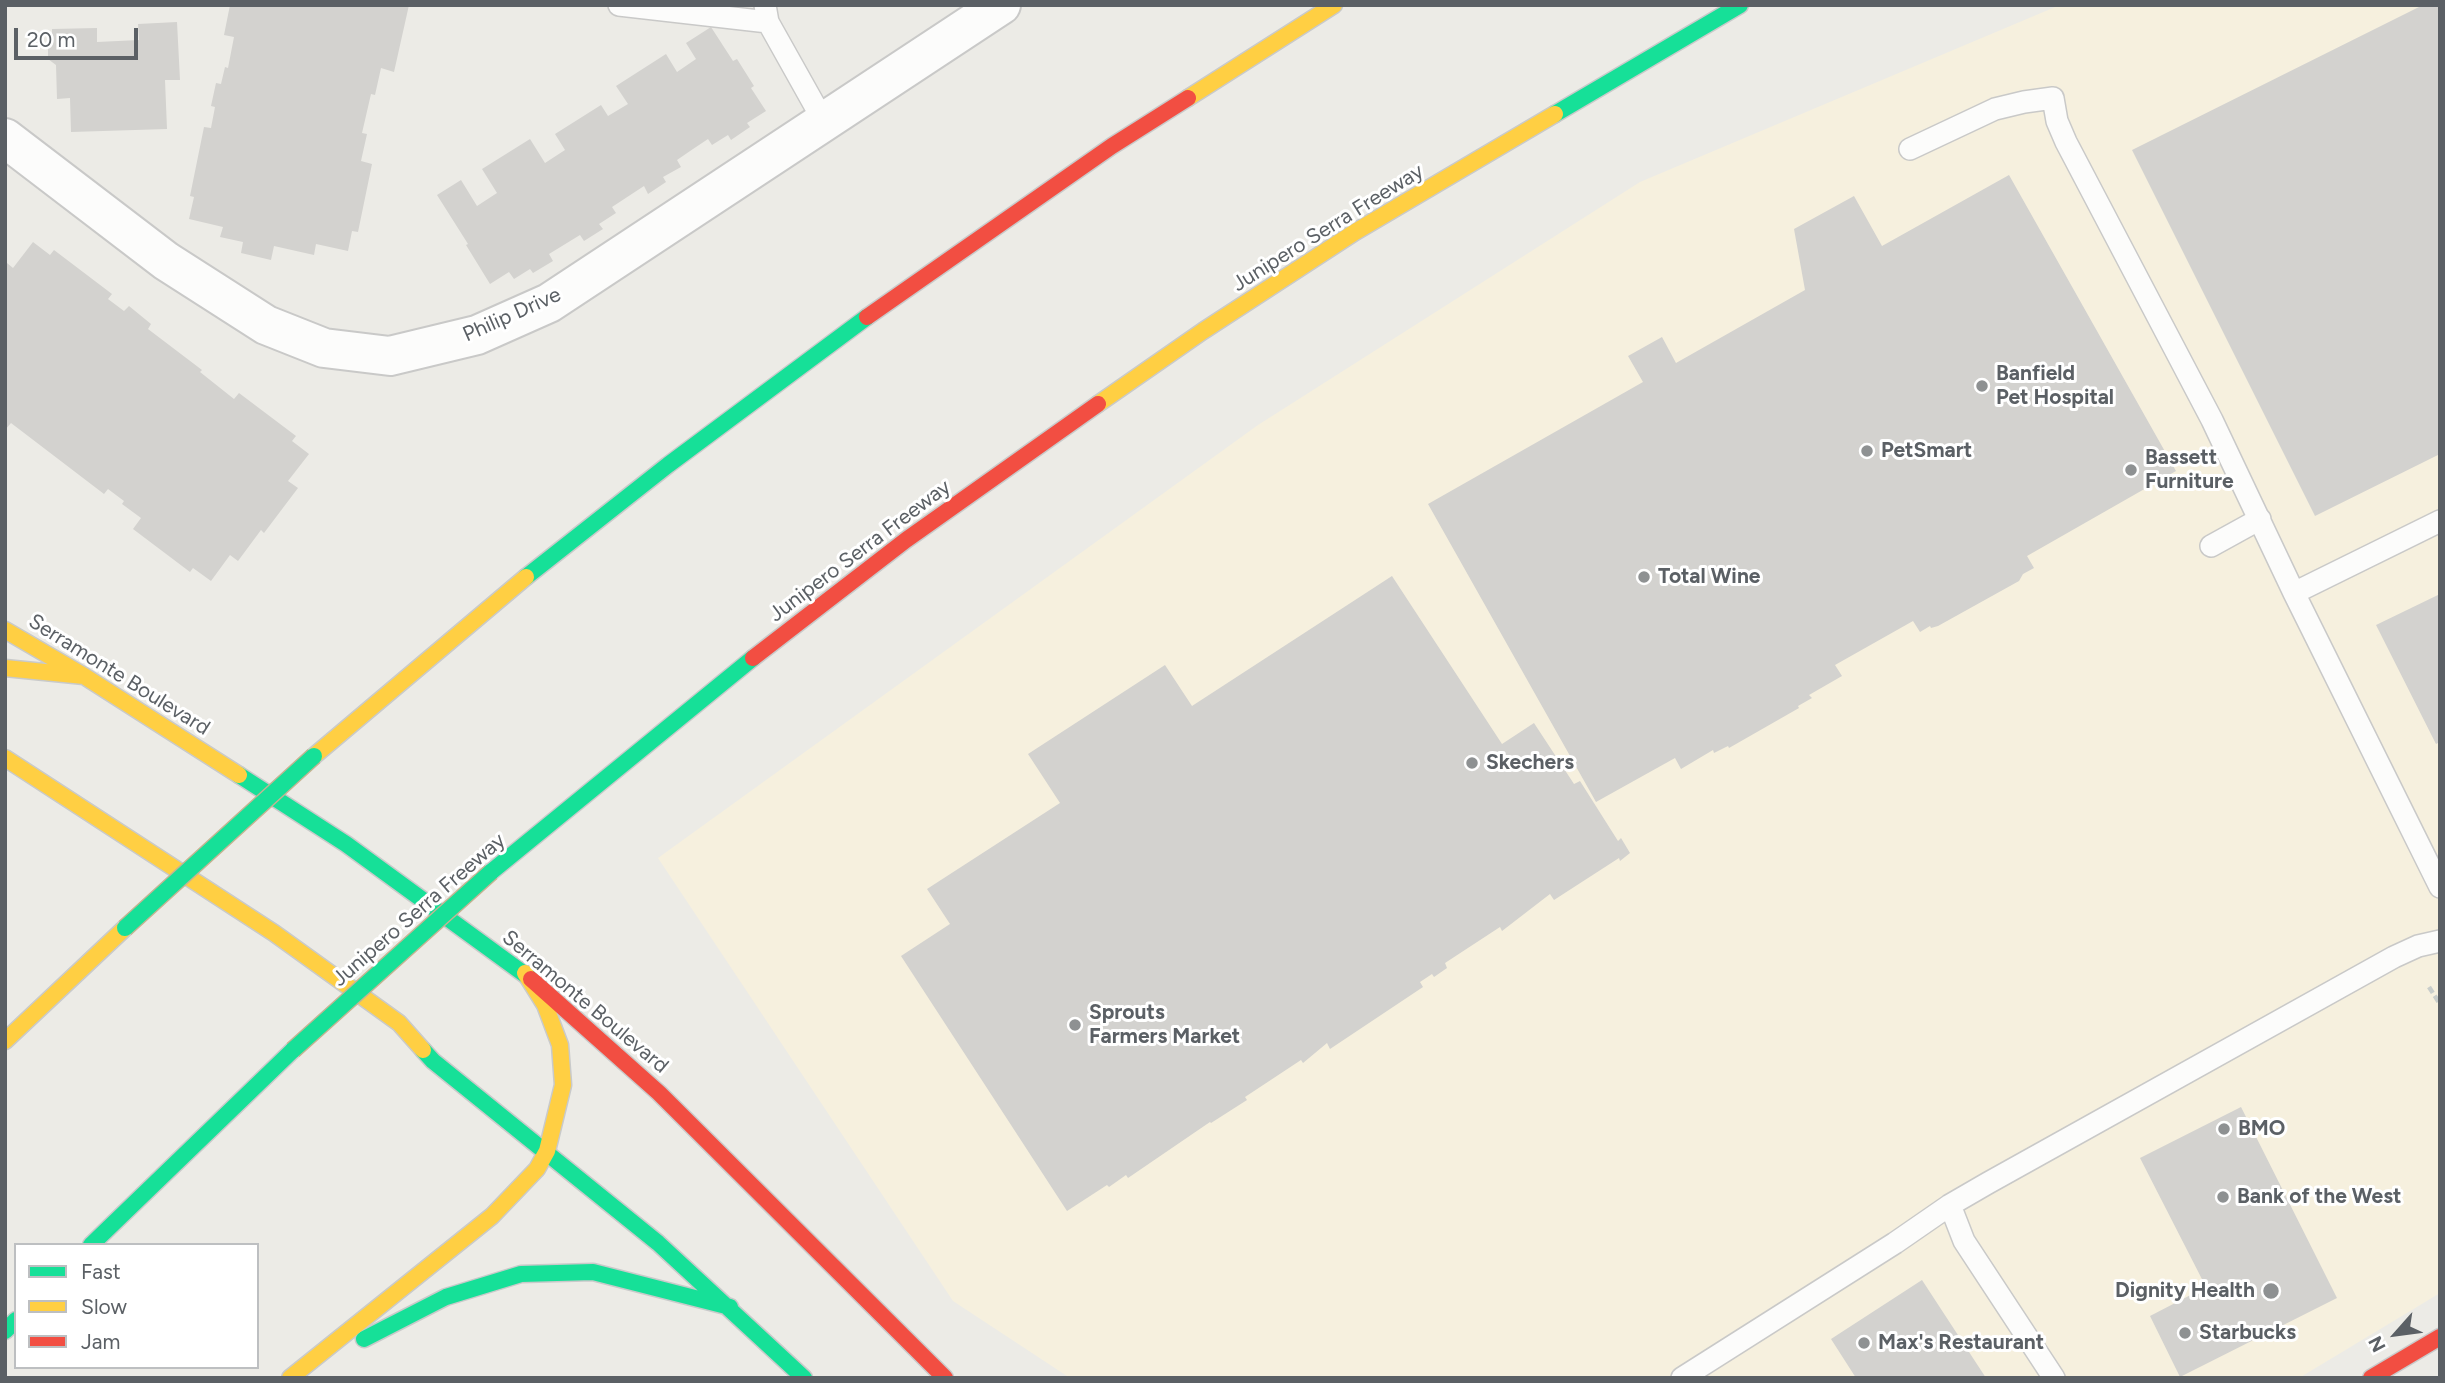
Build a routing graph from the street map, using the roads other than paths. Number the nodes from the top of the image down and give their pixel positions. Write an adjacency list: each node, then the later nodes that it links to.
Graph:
1 (619, 5): 5 (lane)
2 (1001, 5): 6 (street, Philip Drive)
3 (1334, 5): 20 (main road, bridge)
4 (1741, 5): 23 (main road, Junipero Serra Freeway, bridge)
5 (766, 14): 6 (lane)
6 (824, 122): 7 (street, Philip Drive)
7 (5, 138)
8 (1910, 149): 9 (lane)
9 (2260, 519): 11 (lane); 12 (lane)
10 (2440, 521): 12 (lane)
11 (2211, 546)
12 (2294, 593): 17 (lane)
13 (5, 630): 15 (main road, Serramonte Boulevard)
14 (5, 668): 15 (main road)
15 (84, 676): 19 (main road, Serramonte Boulevard)
16 (5, 758): 21 (main road)
17 (2440, 887)
18 (2440, 941): 22 (lane)
19 (524, 973): 21 (main road); 28 (main road, Serramonte Boulevard)
20 (5, 1041)
21 (547, 1151): 24 (main road); 26 (main road)
22 (1950, 1205): 29 (lane); 30 (lane)
23 (93, 1243)
24 (730, 1307): 26 (main road); 27 (main road)
25 (2440, 1338): 31 (main road)
26 (291, 1376)
27 (804, 1378)
28 (945, 1378)
29 (1682, 1378)
30 (2054, 1378)
31 (2371, 1378)

